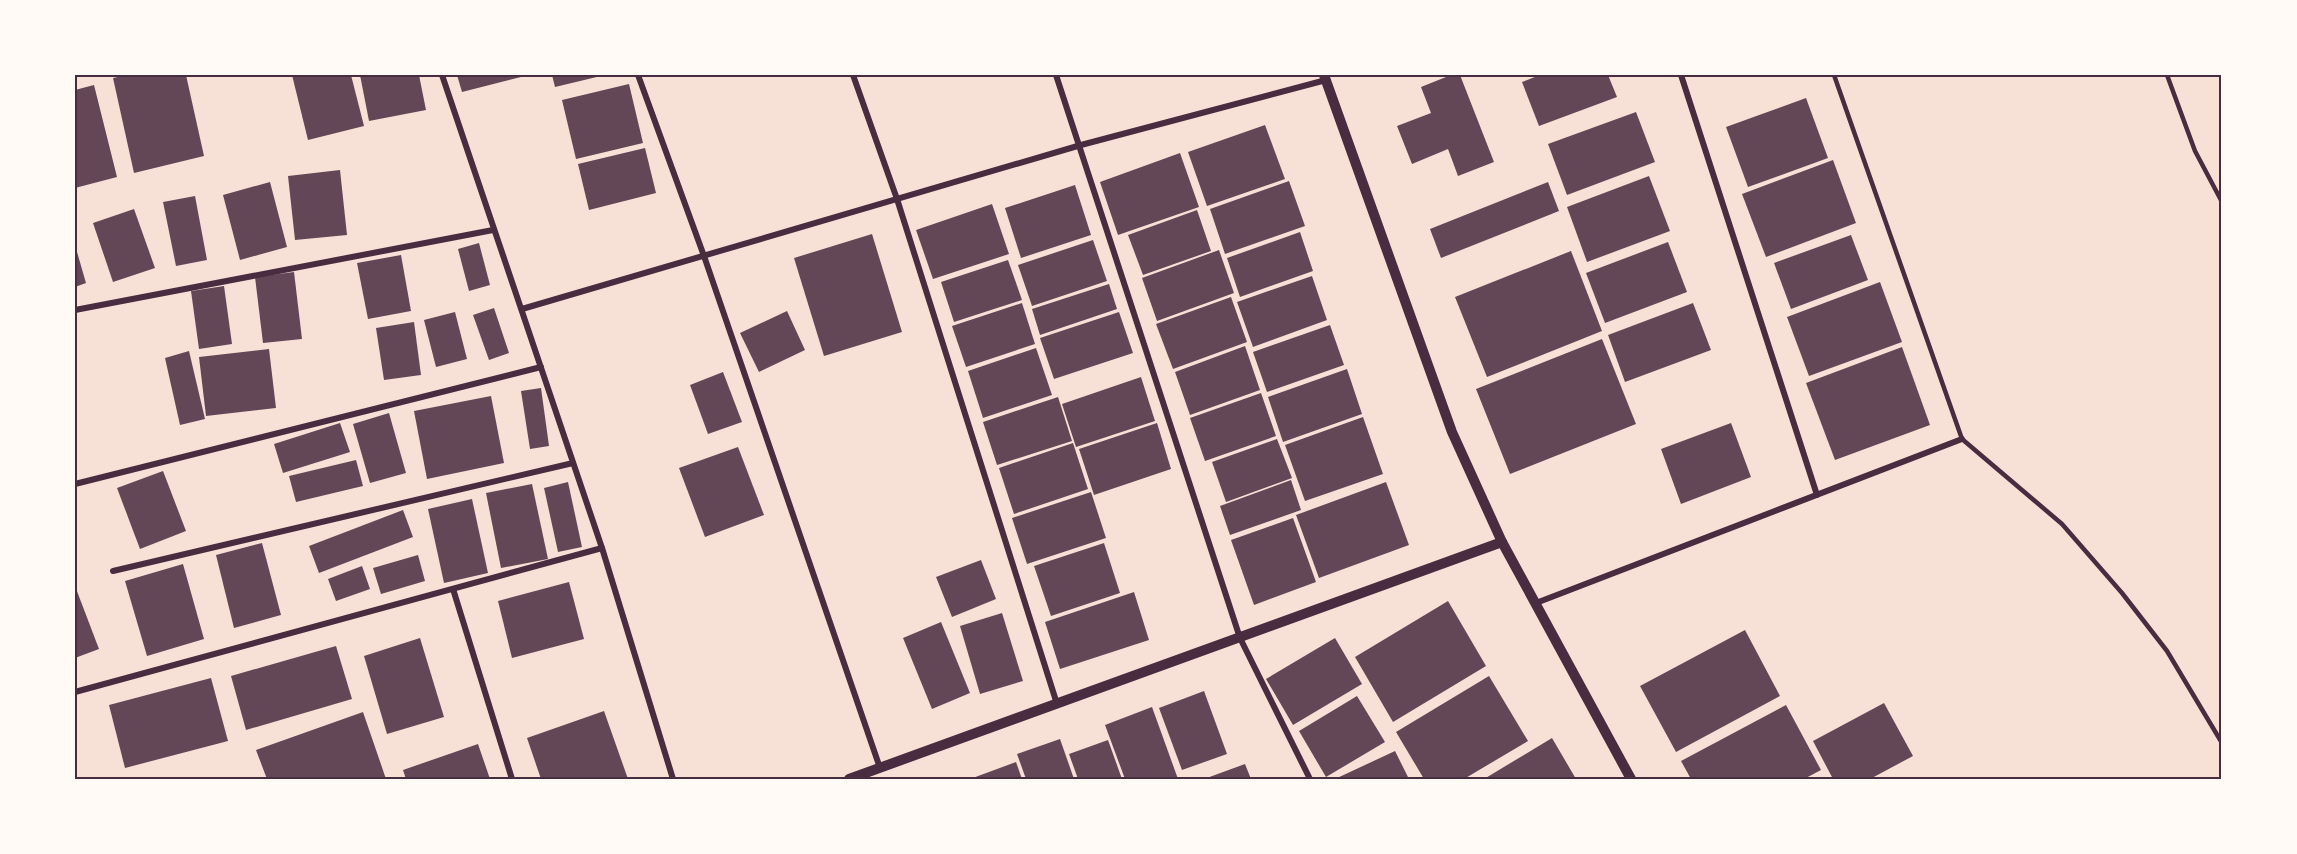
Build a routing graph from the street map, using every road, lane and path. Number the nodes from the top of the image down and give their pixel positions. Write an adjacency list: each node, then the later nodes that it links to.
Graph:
1 (442, 75): 12 (street)
2 (638, 75): 13 (street)
3 (853, 75): 10 (street)
4 (1056, 75): 9 (street)
5 (1681, 75): 20 (street)
6 (1834, 75): 17 (lane)
7 (2167, 75): 11 (lane)
8 (1325, 77): 9 (street); 21 (street)
9 (1081, 144): 10 (street); 26 (street)
10 (897, 199): 13 (street); 28 (street)
11 (2222, 202)
12 (493, 230): 14 (street); 15 (street)
13 (704, 256): 14 (street); 30 (street)
14 (522, 309): 16 (street)
15 (75, 310)
16 (541, 367): 18 (street); 19 (street)
17 (1962, 439): 20 (street); 29 (lane)
18 (573, 464): 22 (street); 23 (street)
19 (75, 484)
20 (1817, 495): 25 (street)
21 (1502, 542): 25 (street); 26 (street)
22 (602, 548): 24 (street); 32 (street)
23 (113, 571)
24 (453, 589): 27 (street); 31 (street)
25 (1536, 603): 35 (street)
26 (1240, 638): 28 (street); 34 (street)
27 (75, 692)
28 (1057, 704): 30 (street)
29 (2222, 743)
30 (880, 768): 33 (street)
31 (512, 779)
32 (673, 779)
33 (849, 779)
34 (1310, 779)
35 (1631, 779)

